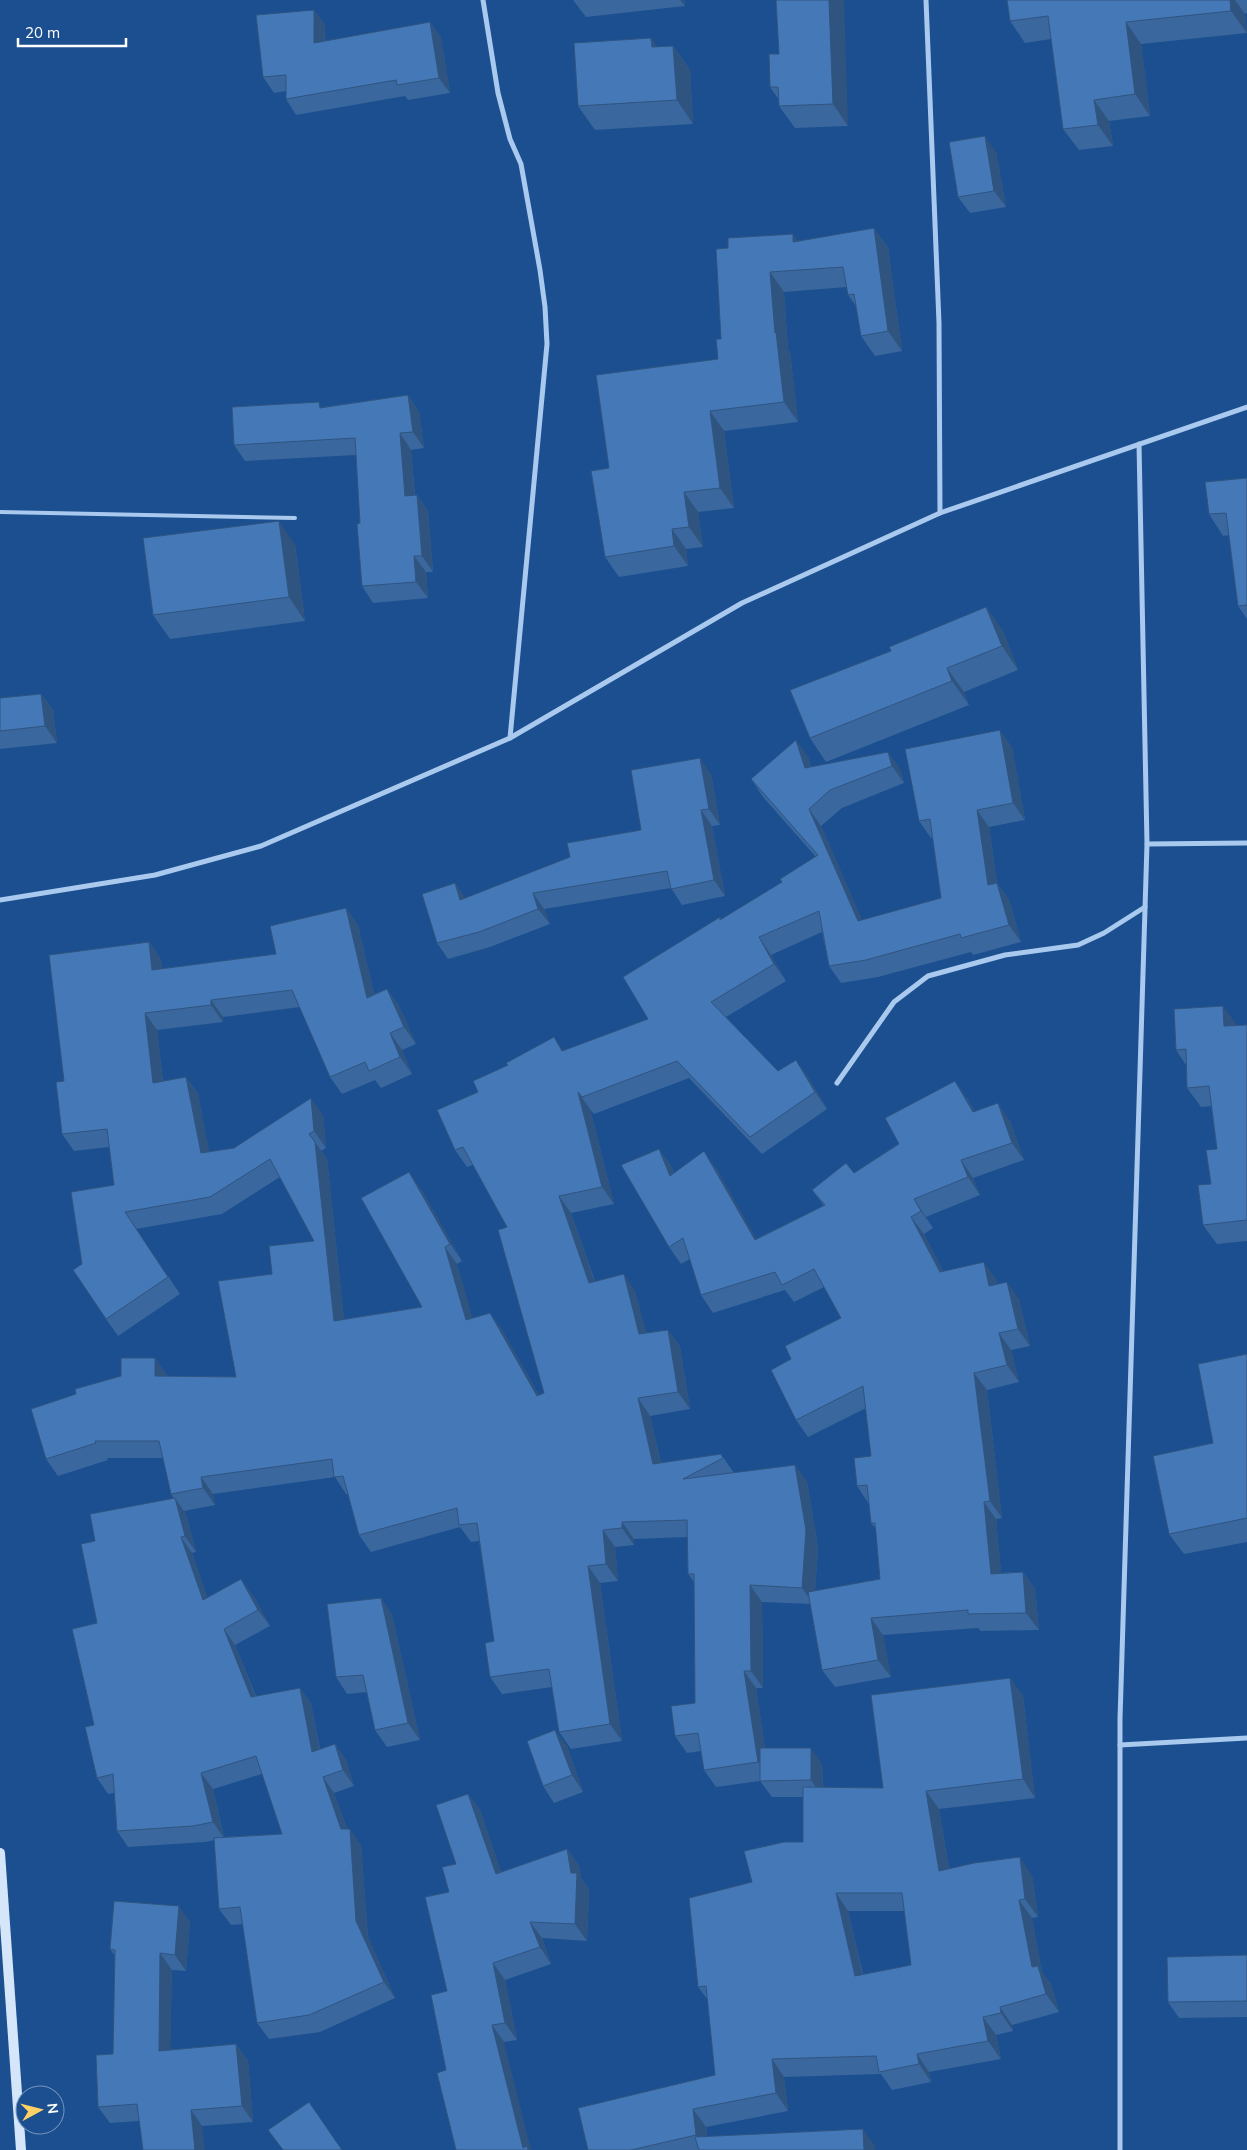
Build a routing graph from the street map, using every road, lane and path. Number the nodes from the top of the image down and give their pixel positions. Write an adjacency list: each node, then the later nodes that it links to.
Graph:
1 (483, 0): 8 (street)
2 (926, 0): 6 (street)
3 (1247, 407): 4 (street)
4 (1139, 444): 6 (street); 10 (street)
5 (0, 512): 7 (lane)
6 (940, 513): 8 (street)
7 (295, 518)
8 (510, 738): 11 (street)
9 (1247, 843): 10 (street)
10 (1147, 844): 12 (street)
11 (0, 900)
12 (1145, 907): 13 (street); 15 (street)
13 (837, 1083)
14 (1247, 1738): 15 (street)
15 (1120, 1745): 18 (street)
16 (0, 1853): 17 (main road)
17 (21, 2150)
18 (1120, 2150)

